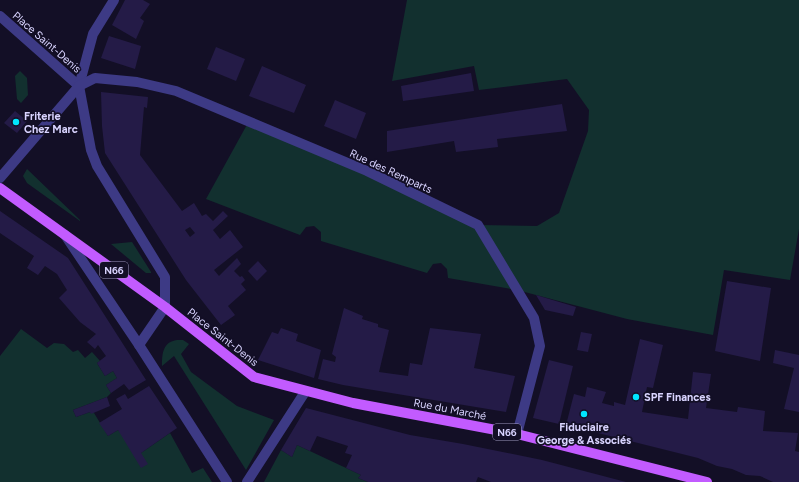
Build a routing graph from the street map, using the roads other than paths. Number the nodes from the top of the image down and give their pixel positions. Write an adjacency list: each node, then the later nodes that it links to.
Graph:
1 (114, 0): 3 (street)
2 (0, 16): 3 (street, Place Saint-Denis)
3 (79, 86): 4 (street, Place Saint-Denis); 7 (street, Place Saint-Denis); 10 (street, Rue des Remparts)
4 (0, 178)
5 (0, 188): 6 (main road, Place Saint-Denis / N66)
6 (63, 233): 7 (main road, Place Saint-Denis / N66); 8 (street, Place Saint-Denis)
7 (165, 307): 8 (street); 9 (main road, Place Saint-Denis / N66)
8 (138, 345): 11 (street, Place Saint-Denis)
9 (305, 392): 10 (main road, Rue du Marché / N66); 12 (street)
10 (517, 434): 13 (main road, Rue du Marché / N66)
11 (227, 482)
12 (247, 482)
13 (707, 482)

